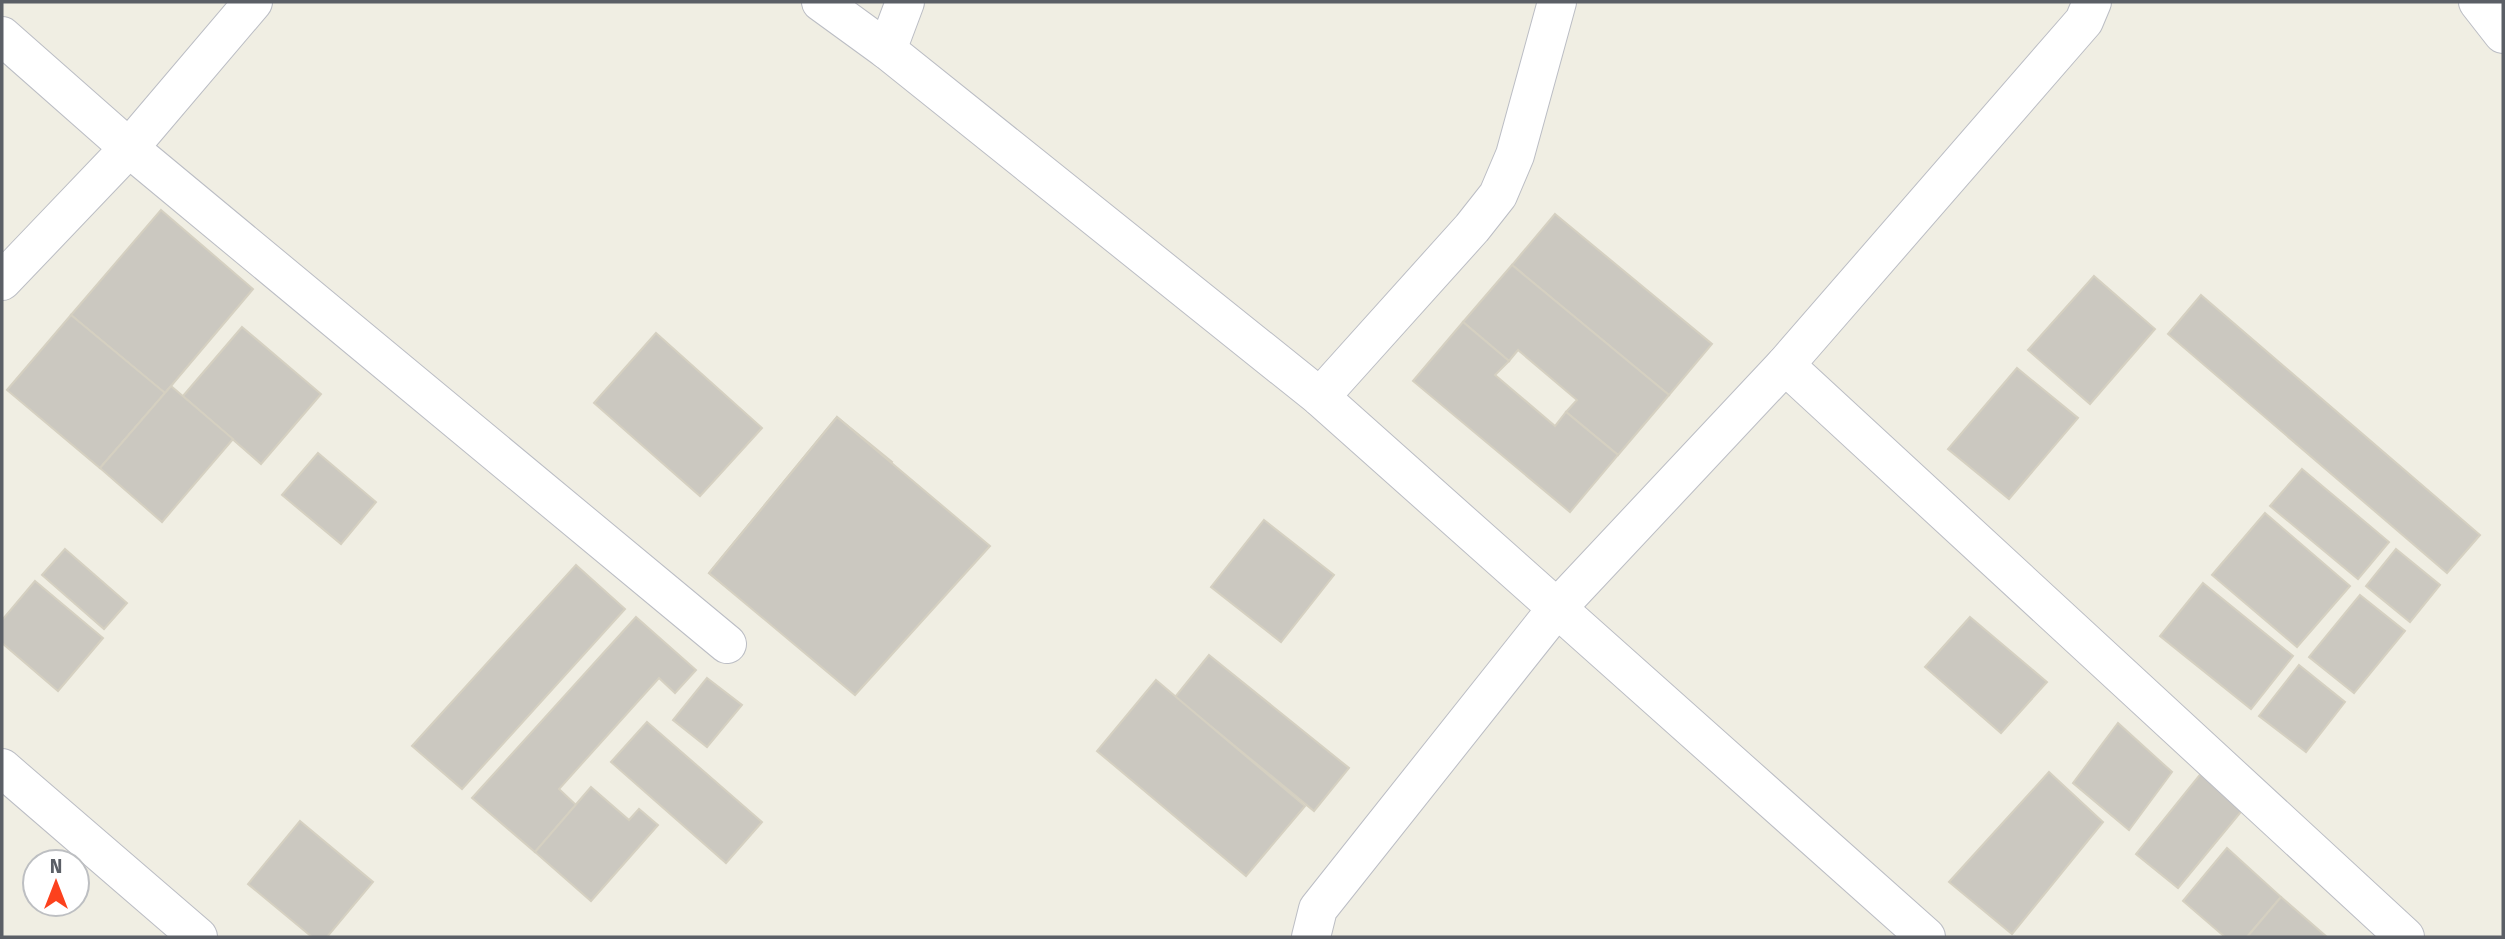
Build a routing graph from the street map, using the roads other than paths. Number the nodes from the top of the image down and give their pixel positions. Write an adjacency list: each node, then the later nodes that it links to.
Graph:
1 (254, 2): 10 (street)
2 (821, 2): 9 (street)
3 (905, 2): 9 (street)
4 (1558, 2): 13 (street)
5 (2092, 2): 12 (street)
6 (2479, 2): 7 (street)
7 (2503, 34)
8 (2, 36): 10 (street)
9 (887, 50): 13 (street)
10 (129, 148): 11 (street); 15 (street)
11 (2, 281)
12 (1785, 365): 14 (street); 20 (street)
13 (1320, 397): 14 (street)
14 (1557, 608): 18 (street); 19 (street)
15 (727, 645)
16 (2, 768): 17 (street)
17 (198, 937)
18 (1311, 937)
19 (1926, 937)
20 (2405, 937)

